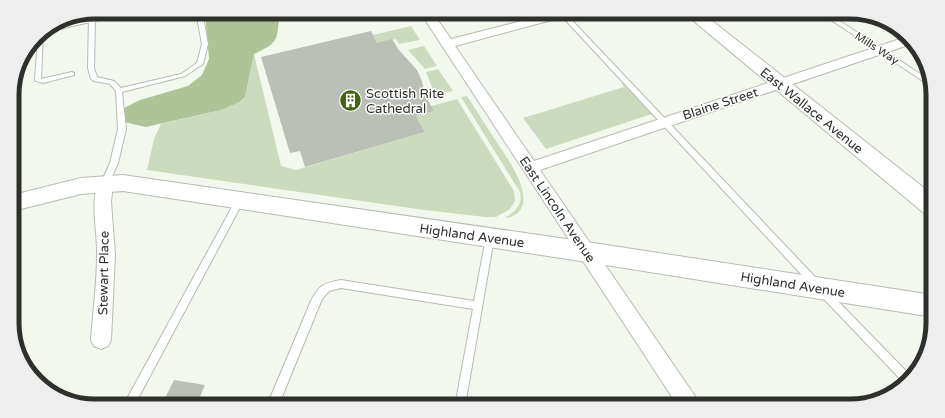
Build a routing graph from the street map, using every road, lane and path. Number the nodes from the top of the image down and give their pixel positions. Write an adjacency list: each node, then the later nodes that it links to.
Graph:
1 (92, 19): 17 (lane)
2 (200, 19): 17 (lane)
3 (431, 19): 12 (street, East Lincoln Avenue)
4 (541, 19): 12 (street)
5 (570, 19): 18 (lane)
6 (700, 19): 16 (main road, East Wallace Avenue)
7 (833, 19): 13 (lane, Mills Way)
8 (85, 20): 9 (street)
9 (75, 22)
10 (40, 42): 14 (lane)
11 (905, 42): 13 (street, Blaine Street)
12 (447, 44): 19 (street, East Lincoln Avenue)
13 (880, 50): 15 (lane, Mills Way); 16 (street, Blaine Street)
14 (72, 74)
15 (924, 79)
16 (779, 84): 18 (street, Blaine Street); 23 (main road, East Wallace Avenue)
17 (119, 91): 20 (lane)
18 (664, 122): 19 (street, Blaine Street); 26 (lane)
19 (530, 168): 25 (street, East Lincoln Avenue)
20 (105, 183): 21 (main road, Highland Avenue); 22 (main road, Highland Avenue); 29 (street, Stewart Place)
21 (240, 200): 24 (main road, Highland Avenue); 31 (lane)
22 (19, 201)
23 (926, 202)
24 (490, 238): 25 (main road, Highland Avenue); 28 (lane)
25 (587, 252): 26 (main road, Highland Avenue); 34 (street, East Lincoln Avenue)
26 (819, 288): 27 (main road, Highland Avenue); 30 (lane)
27 (926, 305)
28 (478, 306): 32 (lane); 33 (lane)
29 (101, 340)
30 (904, 376)
31 (132, 399)
32 (276, 399)
33 (461, 399)
34 (685, 399)

